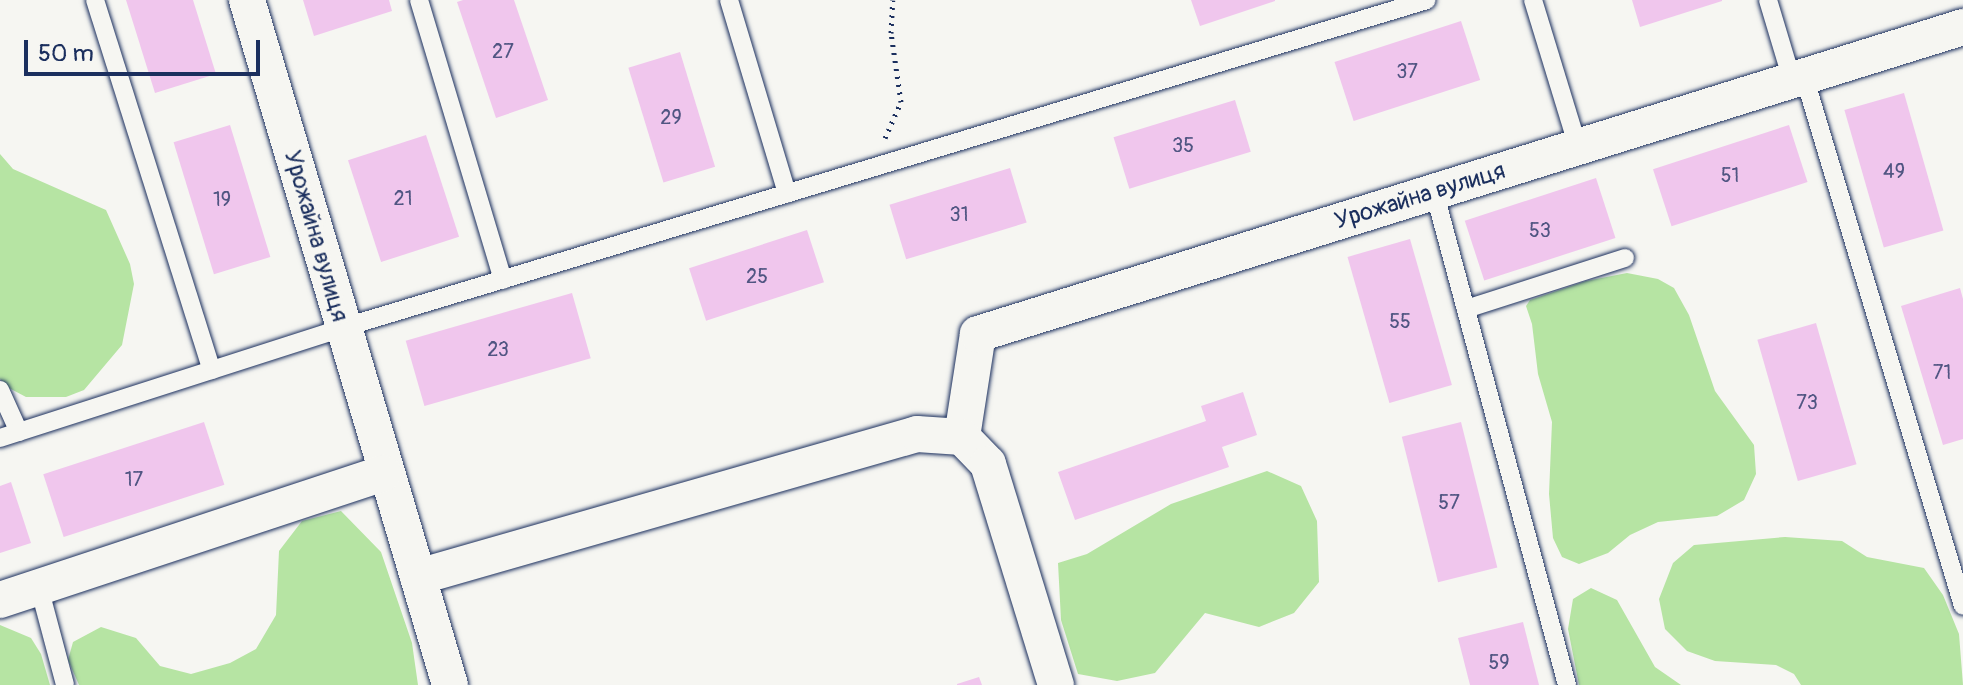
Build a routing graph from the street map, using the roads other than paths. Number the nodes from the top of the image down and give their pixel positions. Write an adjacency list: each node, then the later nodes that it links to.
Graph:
1 (95, 0): 17 (lane)
2 (247, 0): 16 (street, Урожайна вулиця)
3 (419, 0): 14 (lane)
4 (729, 0): 12 (lane)
5 (1427, 0): 12 (lane)
6 (1533, 0): 10 (lane)
7 (1768, 0): 9 (lane)
8 (1963, 27): 9 (street, Урожайна вулиця)
9 (1798, 78): 10 (street, Урожайна вулиця); 26 (lane)
10 (1578, 147): 11 (street, Урожайна вулиця)
11 (1434, 191): 15 (lane); 20 (street, Урожайна вулиця)
12 (787, 193): 14 (lane)
13 (1625, 258): 15 (lane)
14 (503, 280): 16 (lane)
15 (1466, 309): 30 (lane)
16 (342, 328): 17 (lane); 22 (street, Урожайна вулиця)
17 (212, 370): 19 (lane)
18 (0, 390): 19 (lane)
19 (19, 432): 21 (lane)
20 (962, 437): 23 (street); 29 (street)
21 (0, 438)
22 (384, 473): 23 (street, Урожайна вулиця); 24 (street)
23 (418, 577): 28 (street, Урожайна вулиця)
24 (39, 587): 25 (street); 27 (lane)
25 (0, 600)
26 (1963, 606)
27 (65, 685)
28 (450, 685)
29 (1056, 685)
30 (1567, 685)

